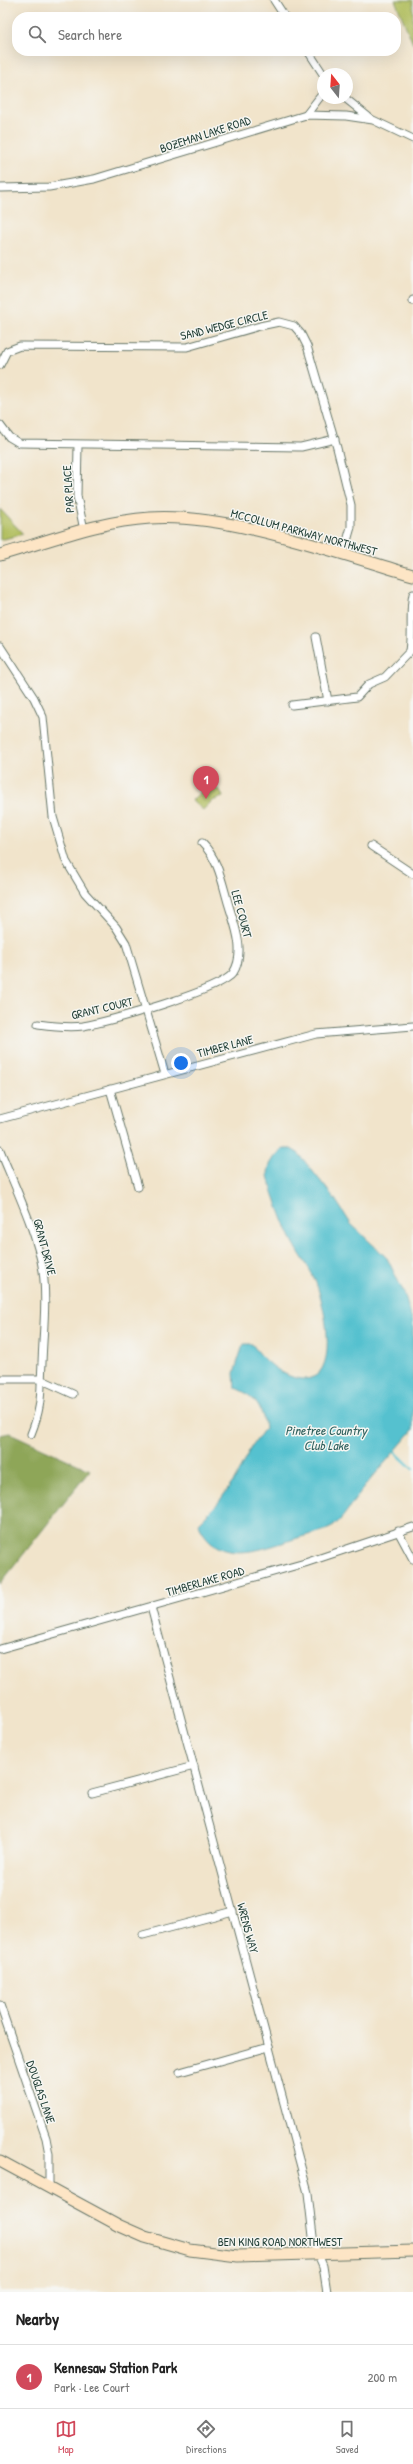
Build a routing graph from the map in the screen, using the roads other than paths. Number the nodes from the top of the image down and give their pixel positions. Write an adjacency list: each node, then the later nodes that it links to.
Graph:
1 (274, 0): 2 (street)
2 (282, 12)
3 (311, 56): 4 (street)
4 (319, 68)
5 (317, 101): 7 (street)
6 (353, 104): 8 (street)
7 (306, 115): 8 (street, BOZEMAN LAKE ROAD); 10 (street, BOZEMAN LAKE ROAD)
8 (373, 120): 9 (street, BOZEMAN LAKE ROAD)
9 (413, 139)
10 (0, 188)
11 (0, 365): 13 (street, SAND WEDGE CIRCLE)
12 (0, 425): 14 (street)
13 (334, 439): 14 (street); 17 (street, SAND WEDGE CIRCLE)
14 (78, 445): 15 (street, PAR PLACE)
15 (84, 530): 16 (street, MCCOLLUM PARKWAY NORTHWEST); 17 (street, MCCOLLUM PARKWAY NORTHWEST)
16 (0, 555)
17 (343, 555): 18 (street, MCCOLLUM PARKWAY NORTHWEST)
18 (413, 575)
19 (413, 594): 22 (street)
20 (316, 637): 23 (street)
21 (0, 646): 28 (street)
22 (412, 651): 23 (street)
23 (328, 701): 24 (street)
24 (292, 705)
25 (202, 843): 28 (street, LEE COURT)
26 (371, 846): 27 (street)
27 (413, 874)
28 (146, 1008): 29 (street, GRANT COURT); 31 (street)
29 (38, 1024)
30 (413, 1026): 31 (street, TIMBER LANE)
31 (165, 1074): 32 (street, TIMBER LANE)
32 (110, 1089): 33 (street, TIMBER LANE); 35 (street)
33 (0, 1119)
34 (0, 1150): 37 (street, GRANT DRIVE)
35 (138, 1187)
36 (0, 1379): 37 (street)
37 (40, 1379): 38 (street); 39 (street, GRANT DRIVE)
38 (73, 1394)
39 (31, 1434)
40 (413, 1527): 41 (street, TIMBERLAKE ROAD)
41 (398, 1531): 42 (street); 43 (street, TIMBERLAKE ROAD)
42 (413, 1559)
43 (151, 1607): 44 (street, TIMBERLAKE ROAD); 45 (street, WRENS WAY)
44 (0, 1649)
45 (194, 1766): 46 (street); 47 (street, WRENS WAY)
46 (92, 1793)
47 (233, 1912): 48 (street); 50 (street, WRENS WAY)
48 (143, 1935)
49 (0, 2005): 53 (street, DOUGLAS LANE)
50 (269, 2048): 51 (street); 55 (street, WRENS WAY)
51 (180, 2072)
52 (0, 2161): 53 (street, BEN KING ROAD NORTHWEST)
53 (48, 2188): 55 (street, BEN KING ROAD NORTHWEST)
54 (413, 2251): 55 (street, BEN KING ROAD NORTHWEST)
55 (318, 2254): 56 (street, WRENS WAY)
56 (327, 2292)

